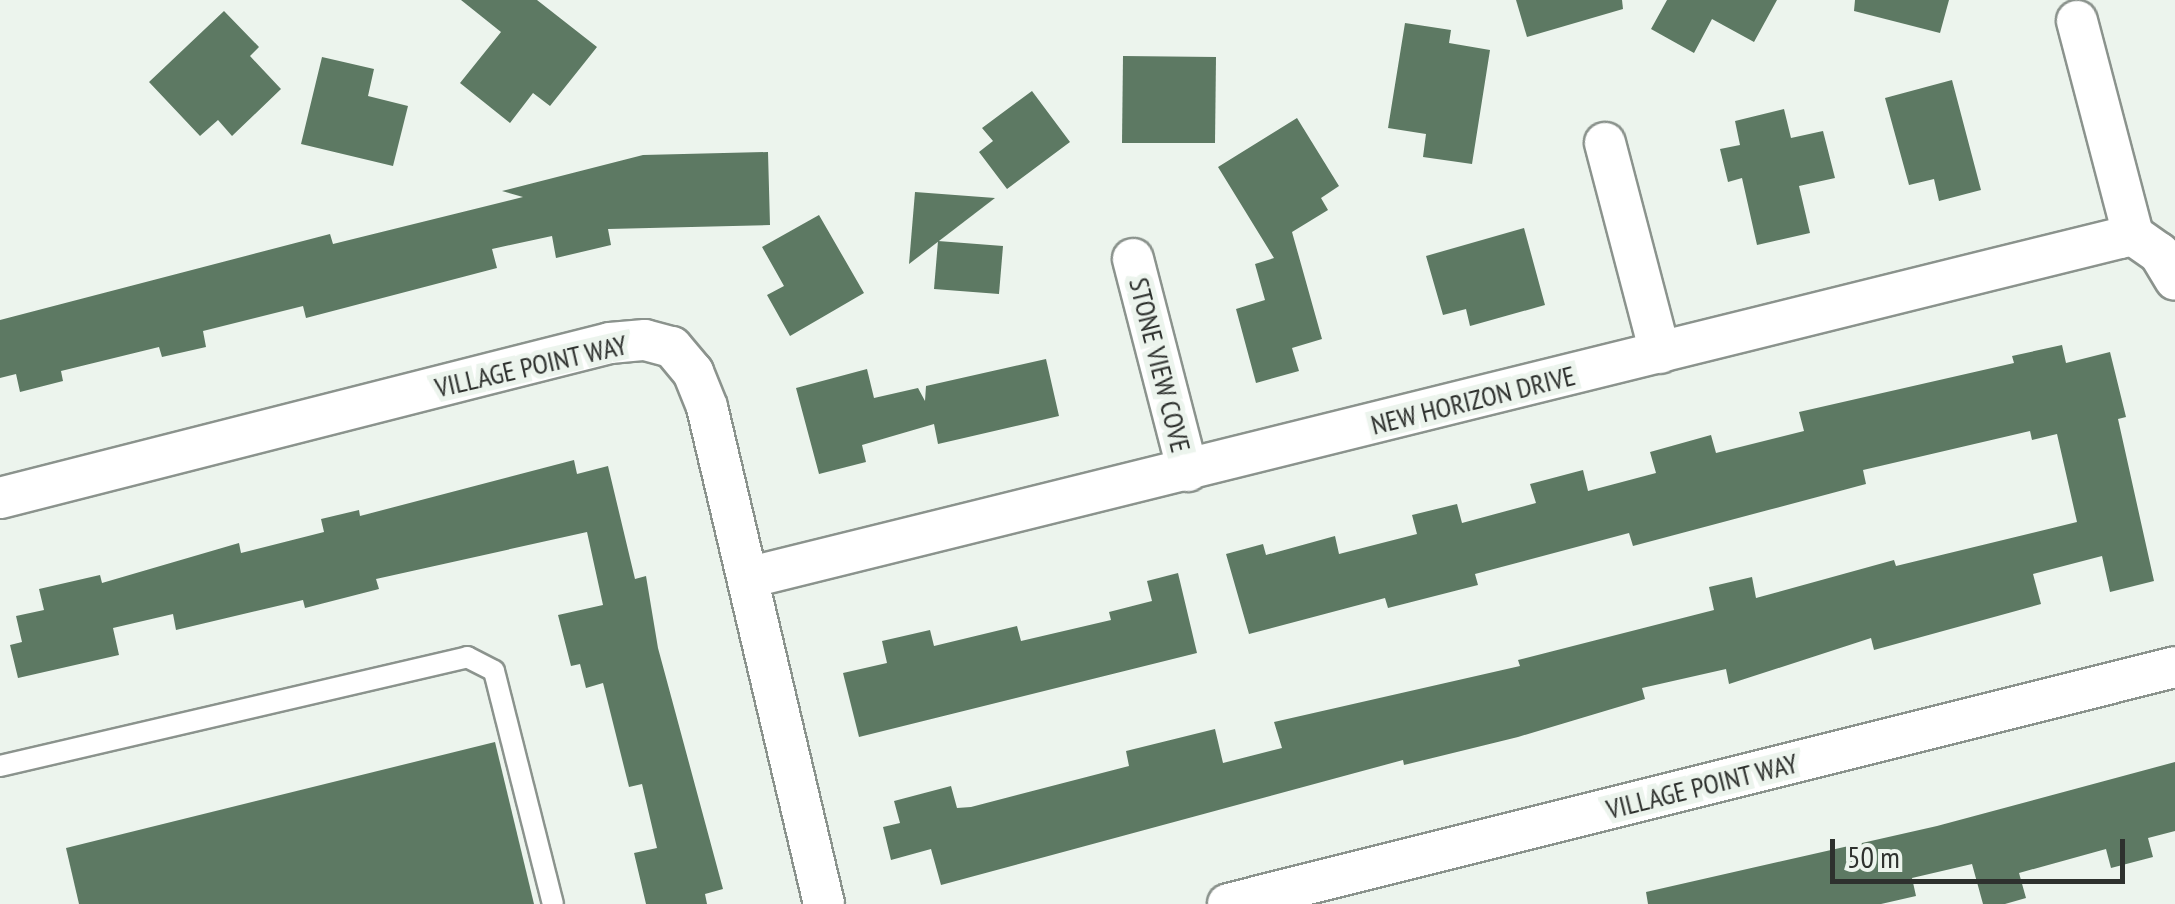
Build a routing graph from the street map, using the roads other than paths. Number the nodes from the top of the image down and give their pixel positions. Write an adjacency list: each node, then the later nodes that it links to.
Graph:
1 (2077, 21): 3 (street)
2 (1605, 143): 6 (street)
3 (2133, 235): 5 (street); 6 (street, NEW HORIZON DRIVE)
4 (1133, 259): 7 (street, STONE VIEW COVE)
5 (2175, 280)
6 (1660, 352): 7 (street, NEW HORIZON DRIVE)
7 (1188, 471): 9 (street, NEW HORIZON DRIVE)
8 (0, 498): 9 (street, VILLAGE POINT WAY)
9 (751, 577): 13 (street, VILLAGE POINT WAY)
10 (2175, 667): 14 (street, VILLAGE POINT WAY)
11 (0, 766): 12 (lane)
12 (553, 904)
13 (824, 904)
14 (1228, 904)

